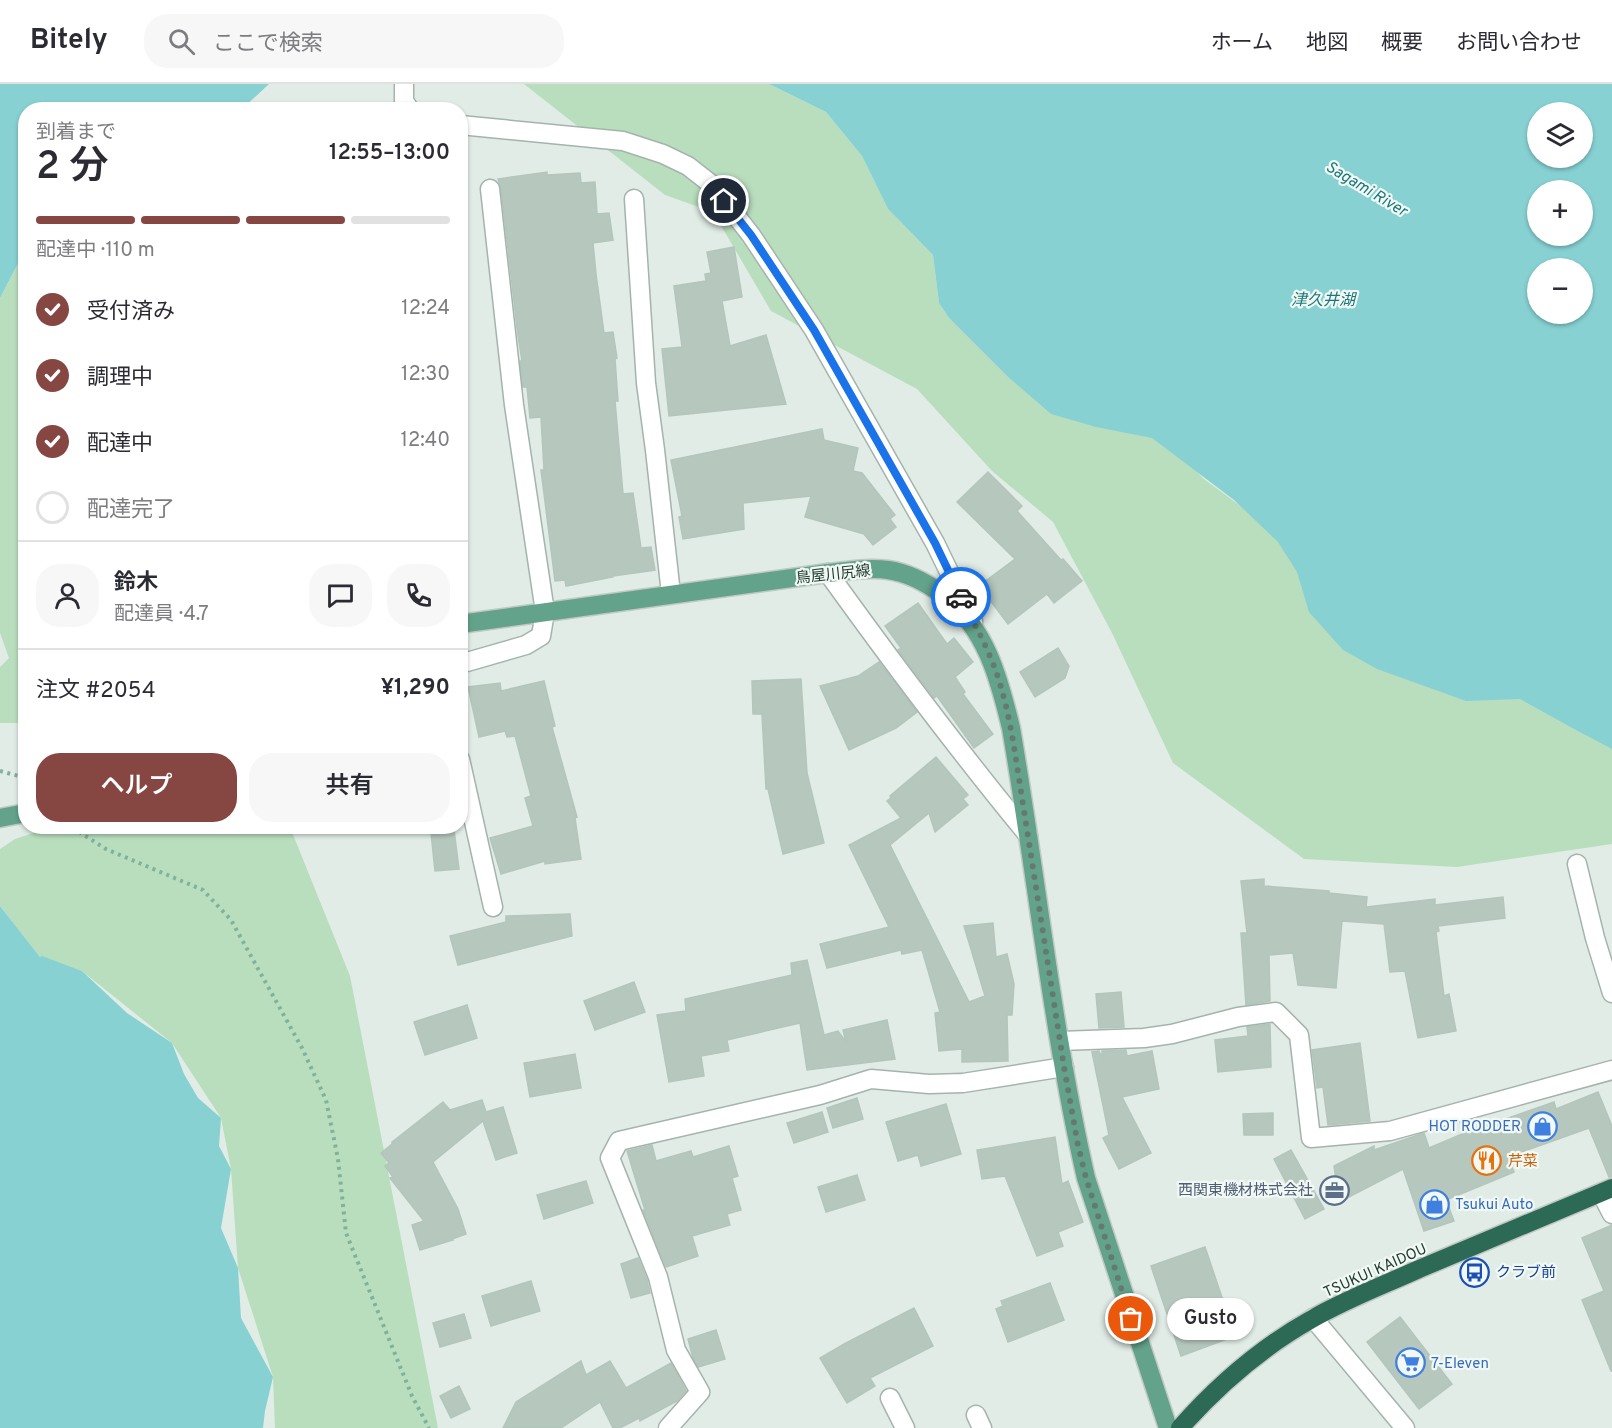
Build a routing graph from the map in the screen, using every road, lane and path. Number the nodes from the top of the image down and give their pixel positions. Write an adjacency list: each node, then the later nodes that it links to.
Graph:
1 (404, 84): 2 (street)
2 (405, 102)
3 (468, 126): 10 (street)
4 (490, 189): 8 (street)
5 (634, 199): 7 (street)
6 (828, 573): 7 (main road, 鳥屋川尻線); 10 (main road, 鳥屋川尻線); 18 (street)
7 (671, 594): 8 (main road, 鳥屋川尻線)
8 (545, 612): 9 (main road, 鳥屋川尻線); 11 (street)
9 (468, 623)
10 (980, 636): 18 (main road, 鳥屋川尻線)
11 (468, 662)
12 (0, 771): 13 (path)
13 (18, 776)
14 (468, 795): 20 (street)
15 (18, 815): 16 (main road)
16 (0, 818)
17 (82, 834): 29 (path)
18 (1028, 835): 22 (main road, 鳥屋川尻線)
19 (1577, 864): 21 (street)
20 (493, 907)
21 (1612, 993)
22 (1060, 1041): 23 (main road, 鳥屋川尻線); 24 (street)
23 (1064, 1067): 30 (street); 32 (main road, 鳥屋川尻線)
24 (1612, 1070)
25 (1606, 1191): 26 (street); 27 (highway, TSUKUI KAIDOU)
26 (1612, 1214)
27 (1313, 1318): 33 (highway, TSUKUI KAIDOU); 34 (street)
28 (891, 1398): 31 (street)
29 (429, 1428)
30 (668, 1428)
31 (905, 1428)
32 (1168, 1428)
33 (1180, 1428)
34 (1406, 1428)

